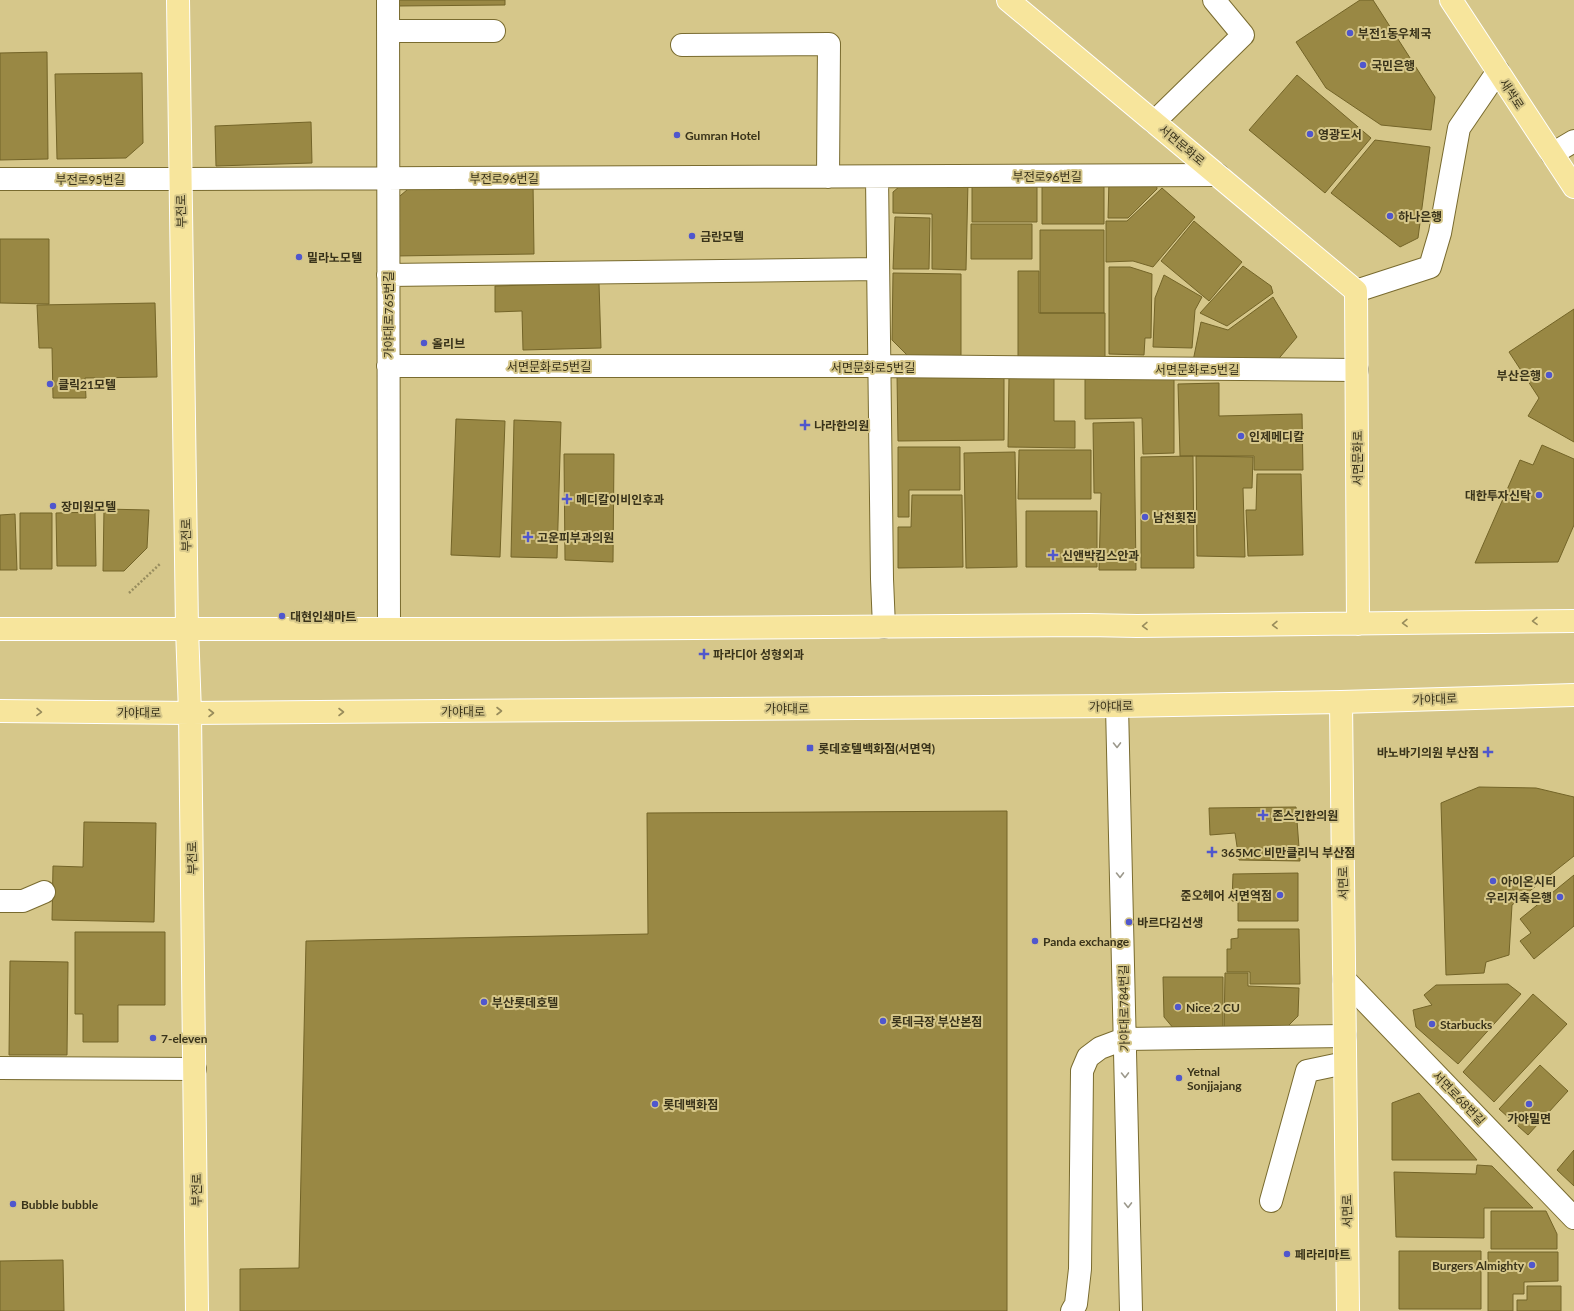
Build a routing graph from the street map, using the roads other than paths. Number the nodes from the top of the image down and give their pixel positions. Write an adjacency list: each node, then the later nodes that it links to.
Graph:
1 (178, 0): 18 (main road, 부전로)
2 (388, 0): 6 (street, 가야대로765번길)
3 (1214, 0): 10 (street)
4 (1451, 0): 9 (main road, 새싹로)
5 (1012, 1): 10 (main road, 서면문화로)
6 (388, 31): 7 (street); 16 (street, 가야대로765번길)
7 (494, 31)
8 (682, 45): 14 (street)
9 (1498, 71): 12 (main road, 새싹로); 22 (street)
10 (1154, 122): 13 (main road, 서면문화로)
11 (1574, 141): 12 (street)
12 (1552, 154): 19 (main road, 새싹로)
13 (1218, 175): 15 (street, 부전로96번길); 22 (main road, 서면문화로)
14 (828, 177): 15 (street, 부전로96번길); 16 (street, 부전로96번길)
15 (877, 177): 20 (street)
16 (388, 178): 18 (street, 부전로96번길); 21 (street, 가야대로765번길)
17 (0, 179): 18 (street, 부전로95번길)
18 (181, 180): 29 (main road, 부전로)
19 (1574, 187)
20 (878, 268): 21 (street); 24 (street)
21 (388, 275): 23 (street, 가야대로765번길)
22 (1356, 291): 25 (main road, 서면문화로)
23 (388, 366): 24 (street, 서면문화로5번길); 31 (street, 가야대로765번길)
24 (879, 366): 25 (street, 서면문화로5번길); 28 (street)
25 (1357, 370): 27 (main road, 서면문화로)
26 (1574, 621): 27 (main road, one-way to 27)
27 (1358, 624): 28 (main road, one-way to 28)
28 (884, 627): 31 (main road)
29 (187, 628): 30 (main road); 31 (main road); 36 (main road, 부전로)
30 (0, 629)
31 (389, 629)
32 (1574, 695): 33 (main road, 가야대로)
33 (1341, 702): 34 (main road, 가야대로); 39 (main road, 서면로)
34 (1117, 706): 36 (main road, 가야대로, one-way to 34); 41 (street, 가야대로784번길, one-way to 41)
35 (0, 711): 36 (main road, 가야대로, one-way to 36)
36 (190, 713): 44 (main road, 부전로)
37 (44, 892): 38 (street)
38 (0, 901)
39 (1344, 979): 40 (main road, 서면로); 46 (street, 서면로68번길)
40 (1345, 1036): 41 (street); 42 (main road, 서면로)
41 (1124, 1039): 48 (street); 49 (street, 가야대로784번길, one-way to 49)
42 (1345, 1064): 45 (street); 50 (main road, 서면로)
43 (0, 1068): 44 (street)
44 (195, 1069): 47 (main road, 부전로)
45 (1271, 1201)
46 (1574, 1218)
47 (197, 1311)
48 (1072, 1311)
49 (1131, 1311)
50 (1348, 1311)

